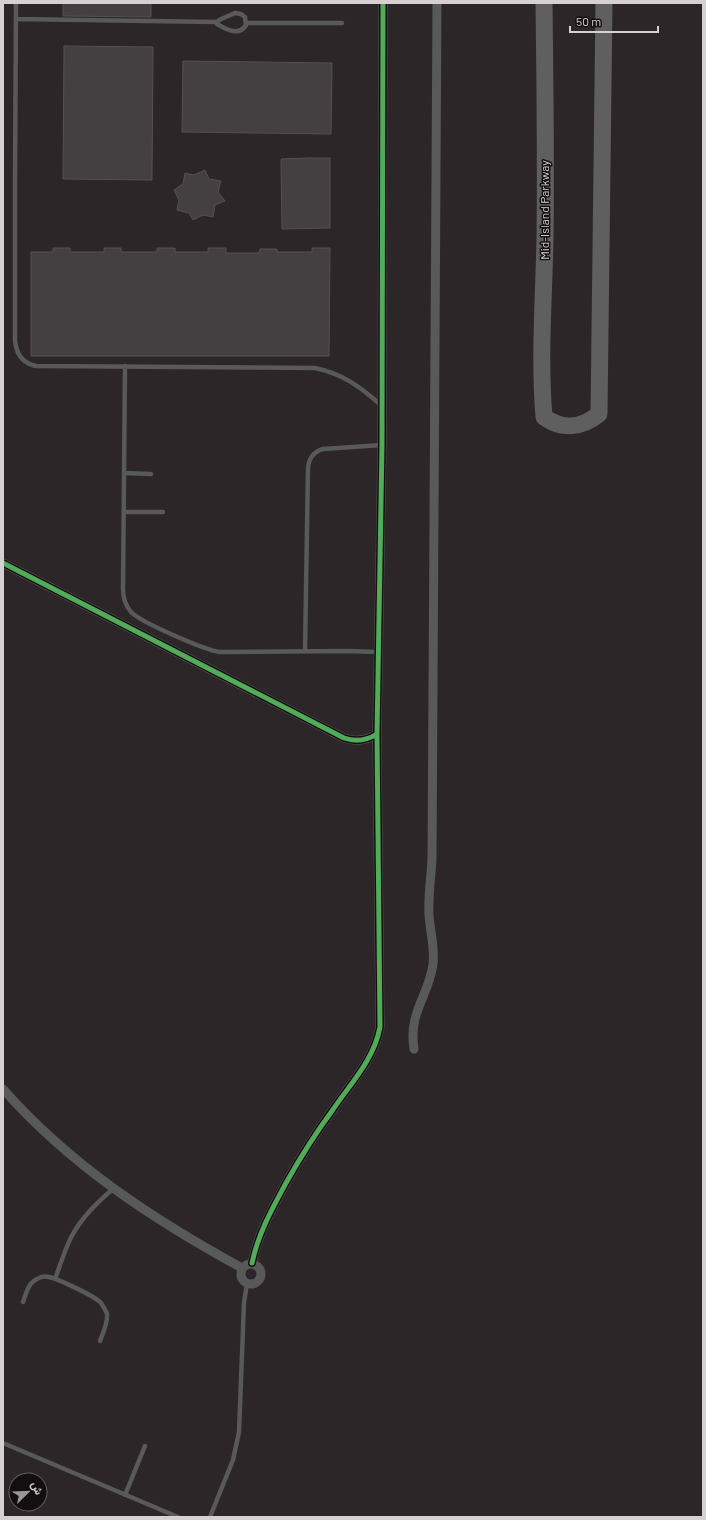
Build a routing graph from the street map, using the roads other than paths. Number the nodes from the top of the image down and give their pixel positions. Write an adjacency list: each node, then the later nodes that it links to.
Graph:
1 (16, 3): 6 (lane)
2 (383, 3): 11 (street)
3 (437, 3): 21 (street)
4 (544, 3): 5 (highway, Mid-Island Parkway)
5 (604, 3)
6 (16, 19): 7 (lane); 10 (lane)
7 (217, 22): 8 (lane); 8 (lane)
8 (247, 23): 9 (lane)
9 (342, 23)
10 (126, 366): 11 (lane); 13 (lane)
11 (381, 404): 12 (street)
12 (382, 445): 18 (lane); 19 (street)
13 (124, 473): 14 (lane); 15 (lane)
14 (151, 474)
15 (124, 512): 16 (lane); 18 (lane)
16 (163, 512)
17 (3, 563): 20 (street)
18 (305, 651): 19 (lane)
19 (378, 652): 20 (street)
20 (377, 734): 24 (street)
21 (414, 1049)
22 (3, 1089): 23 (street)
23 (113, 1189): 25 (street); 26 (lane)
24 (252, 1263): 25 (street); 27 (street)
25 (242, 1268): 27 (street)
26 (55, 1279): 28 (lane); 29 (lane)
27 (247, 1283): 34 (lane)
28 (23, 1302)
29 (100, 1341)
30 (3, 1443): 32 (lane)
31 (146, 1446): 32 (lane)
32 (125, 1495): 33 (lane)
33 (178, 1517)
34 (210, 1517)

